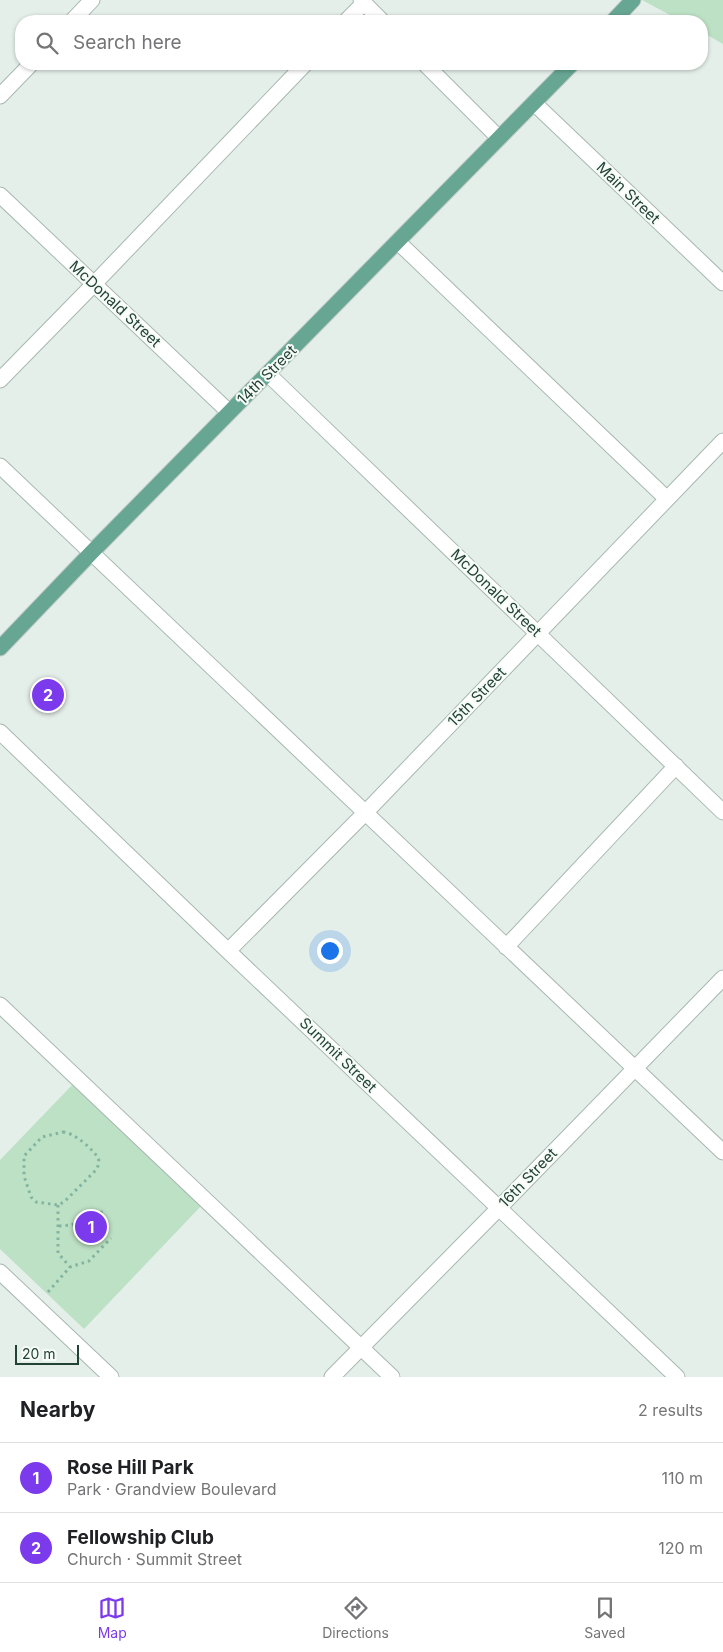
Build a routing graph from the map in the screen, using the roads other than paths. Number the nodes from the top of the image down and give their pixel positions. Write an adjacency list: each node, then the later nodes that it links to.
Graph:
1 (92, 0): 4 (street)
2 (633, 0): 7 (main road)
3 (362, 1): 5 (street); 6 (street)
4 (78, 15)
5 (351, 15)
6 (376, 15)
7 (619, 15)
8 (25, 70): 12 (street)
9 (299, 70): 18 (street)
10 (431, 70): 14 (street)
11 (566, 70): 13 (main road, 14th Street)
12 (0, 96)
13 (534, 103): 14 (main road, 14th Street); 17 (street, Main Street)
14 (499, 138): 16 (main road, 14th Street)
15 (0, 195): 18 (street, McDonald Street)
16 (398, 242): 19 (main road, 14th Street); 24 (street)
17 (723, 283)
18 (94, 284): 20 (street); 21 (street, McDonald Street)
19 (268, 374): 21 (main road, 14th Street); 26 (street, McDonald Street)
20 (0, 380)
21 (229, 412): 25 (main road, 14th Street)
22 (723, 441): 24 (street, 15th Street)
23 (0, 466): 25 (street)
24 (667, 499): 26 (street, 15th Street)
25 (91, 553): 27 (main road, 14th Street); 31 (street)
26 (538, 634): 29 (street, McDonald Street); 31 (street, 15th Street)
27 (0, 648)
28 (0, 732): 33 (street, Summit Street)
29 (676, 766): 30 (street, McDonald Street); 32 (street)
30 (723, 812)
31 (364, 813): 32 (street); 33 (street, 15th Street)
32 (506, 947): 36 (street)
33 (228, 951): 38 (street, Summit Street)
34 (723, 978): 36 (street, 16th Street)
35 (0, 1005): 40 (street)
36 (634, 1069): 37 (street); 38 (street, 16th Street)
37 (723, 1152)
38 (499, 1208): 40 (street, 16th Street); 44 (street, Summit Street)
39 (0, 1272): 41 (street)
40 (360, 1347): 42 (street, 16th Street); 43 (street)
41 (111, 1377)
42 (332, 1377)
43 (392, 1377)
44 (677, 1377)

